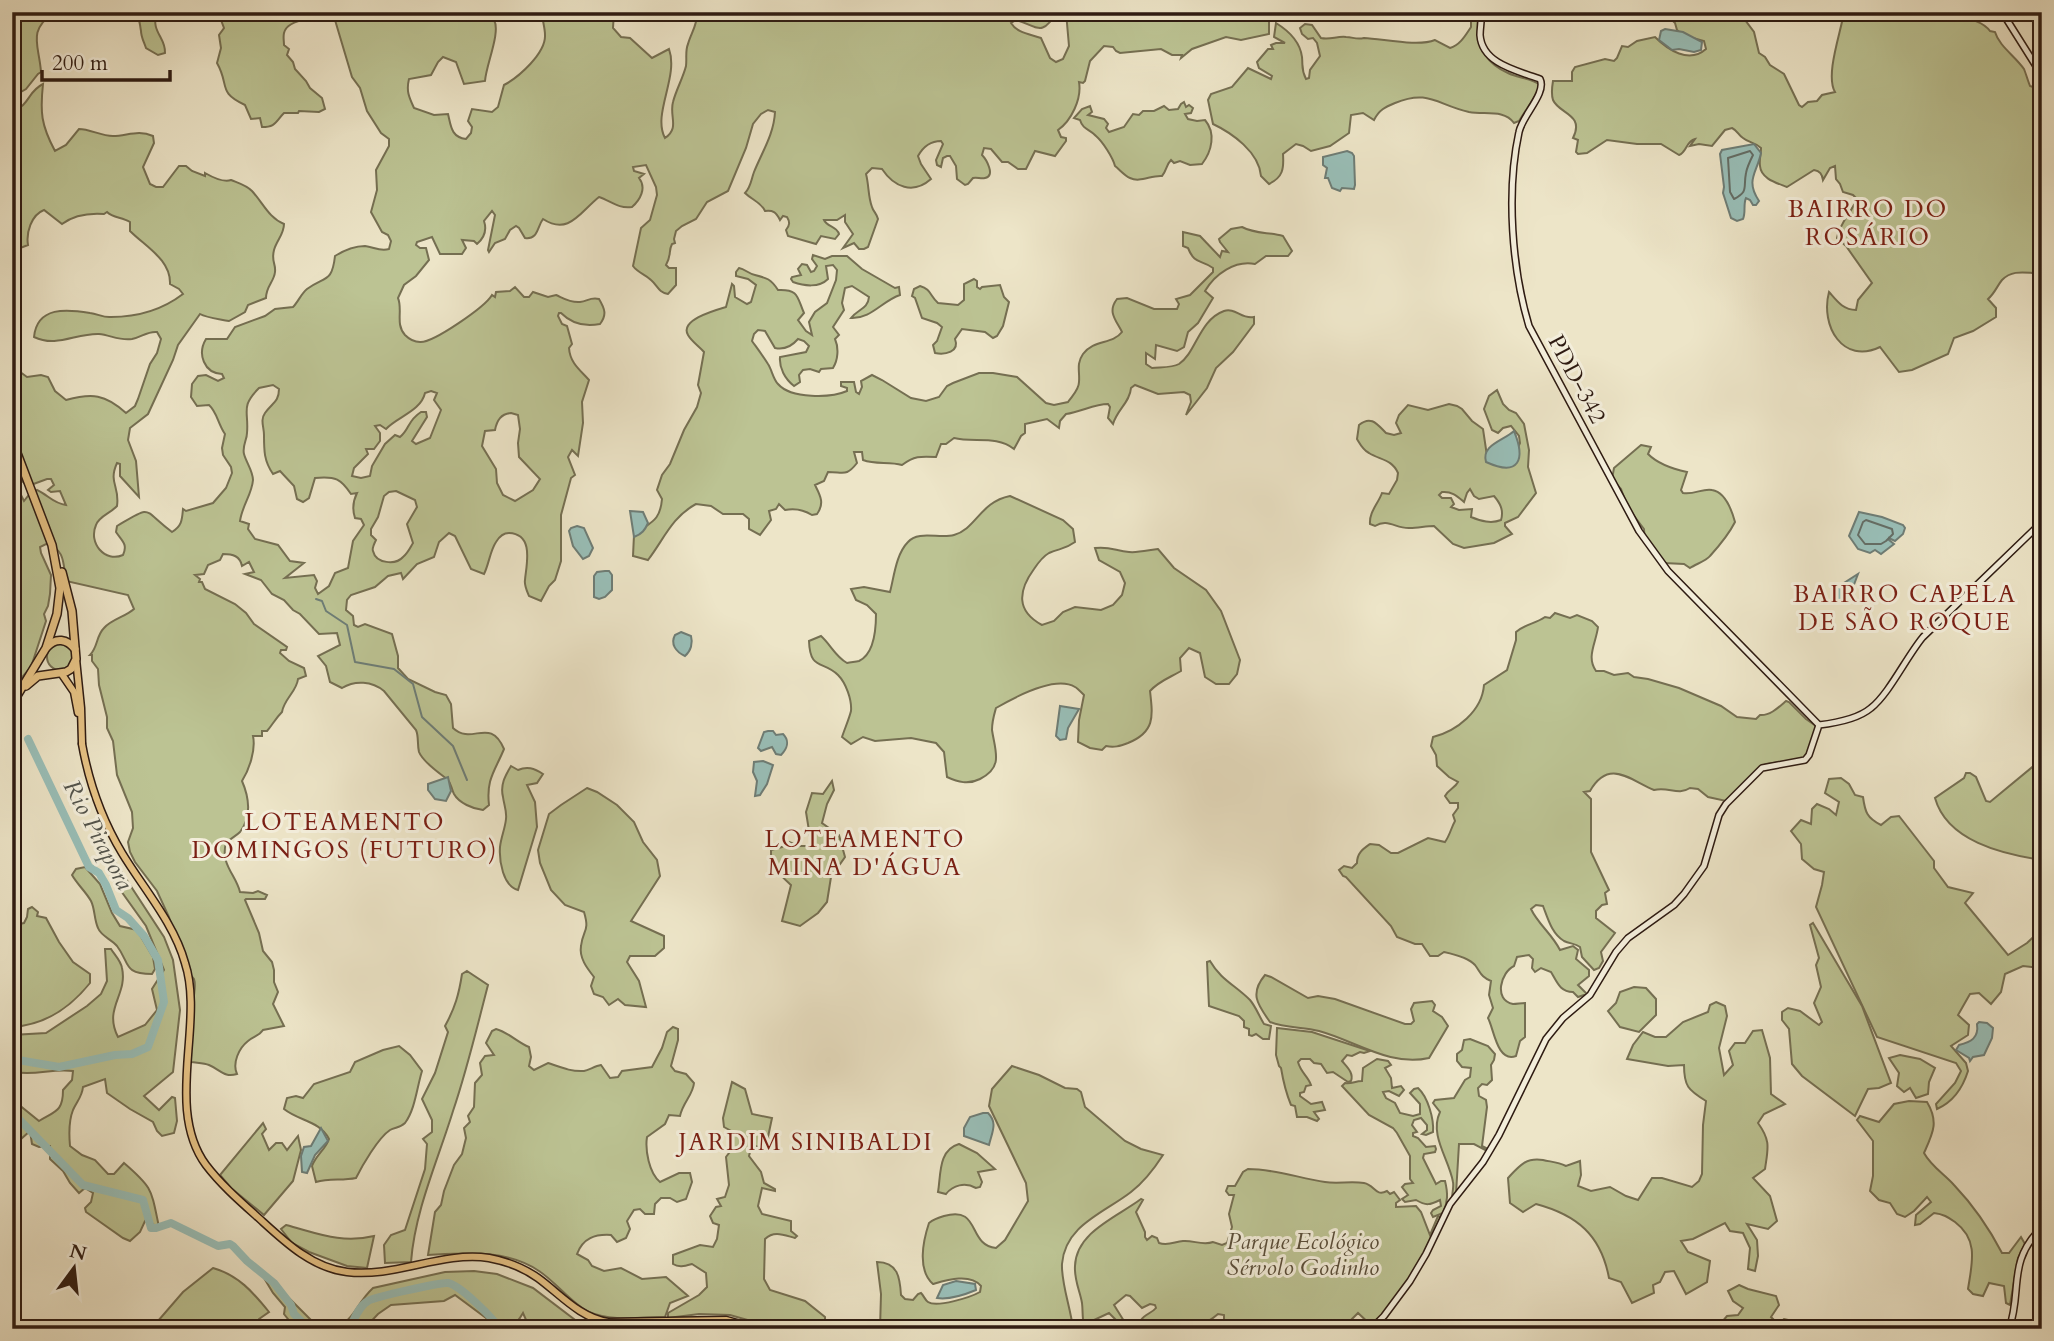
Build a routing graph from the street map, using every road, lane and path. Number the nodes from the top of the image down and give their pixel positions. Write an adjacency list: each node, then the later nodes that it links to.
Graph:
1 (1481, 12): 12 (street, PDD-342 / PDD-342)
2 (2002, 12): 3 (street)
3 (2042, 72)
4 (12, 440): 6 (highway)
5 (2042, 522): 12 (street)
6 (55, 556): 7 (highway); 8 (highway)
7 (45, 650): 8 (highway); 9 (highway); 10 (highway)
8 (76, 656): 9 (highway); 13 (main road)
9 (58, 673): 10 (highway); 13 (main road)
10 (18, 695): 11 (highway)
11 (12, 704)
12 (1819, 725): 16 (street)
13 (81, 729): 15 (main road)
14 (2042, 1227): 17 (street)
15 (758, 1329)
16 (1371, 1329)
17 (2009, 1329)

